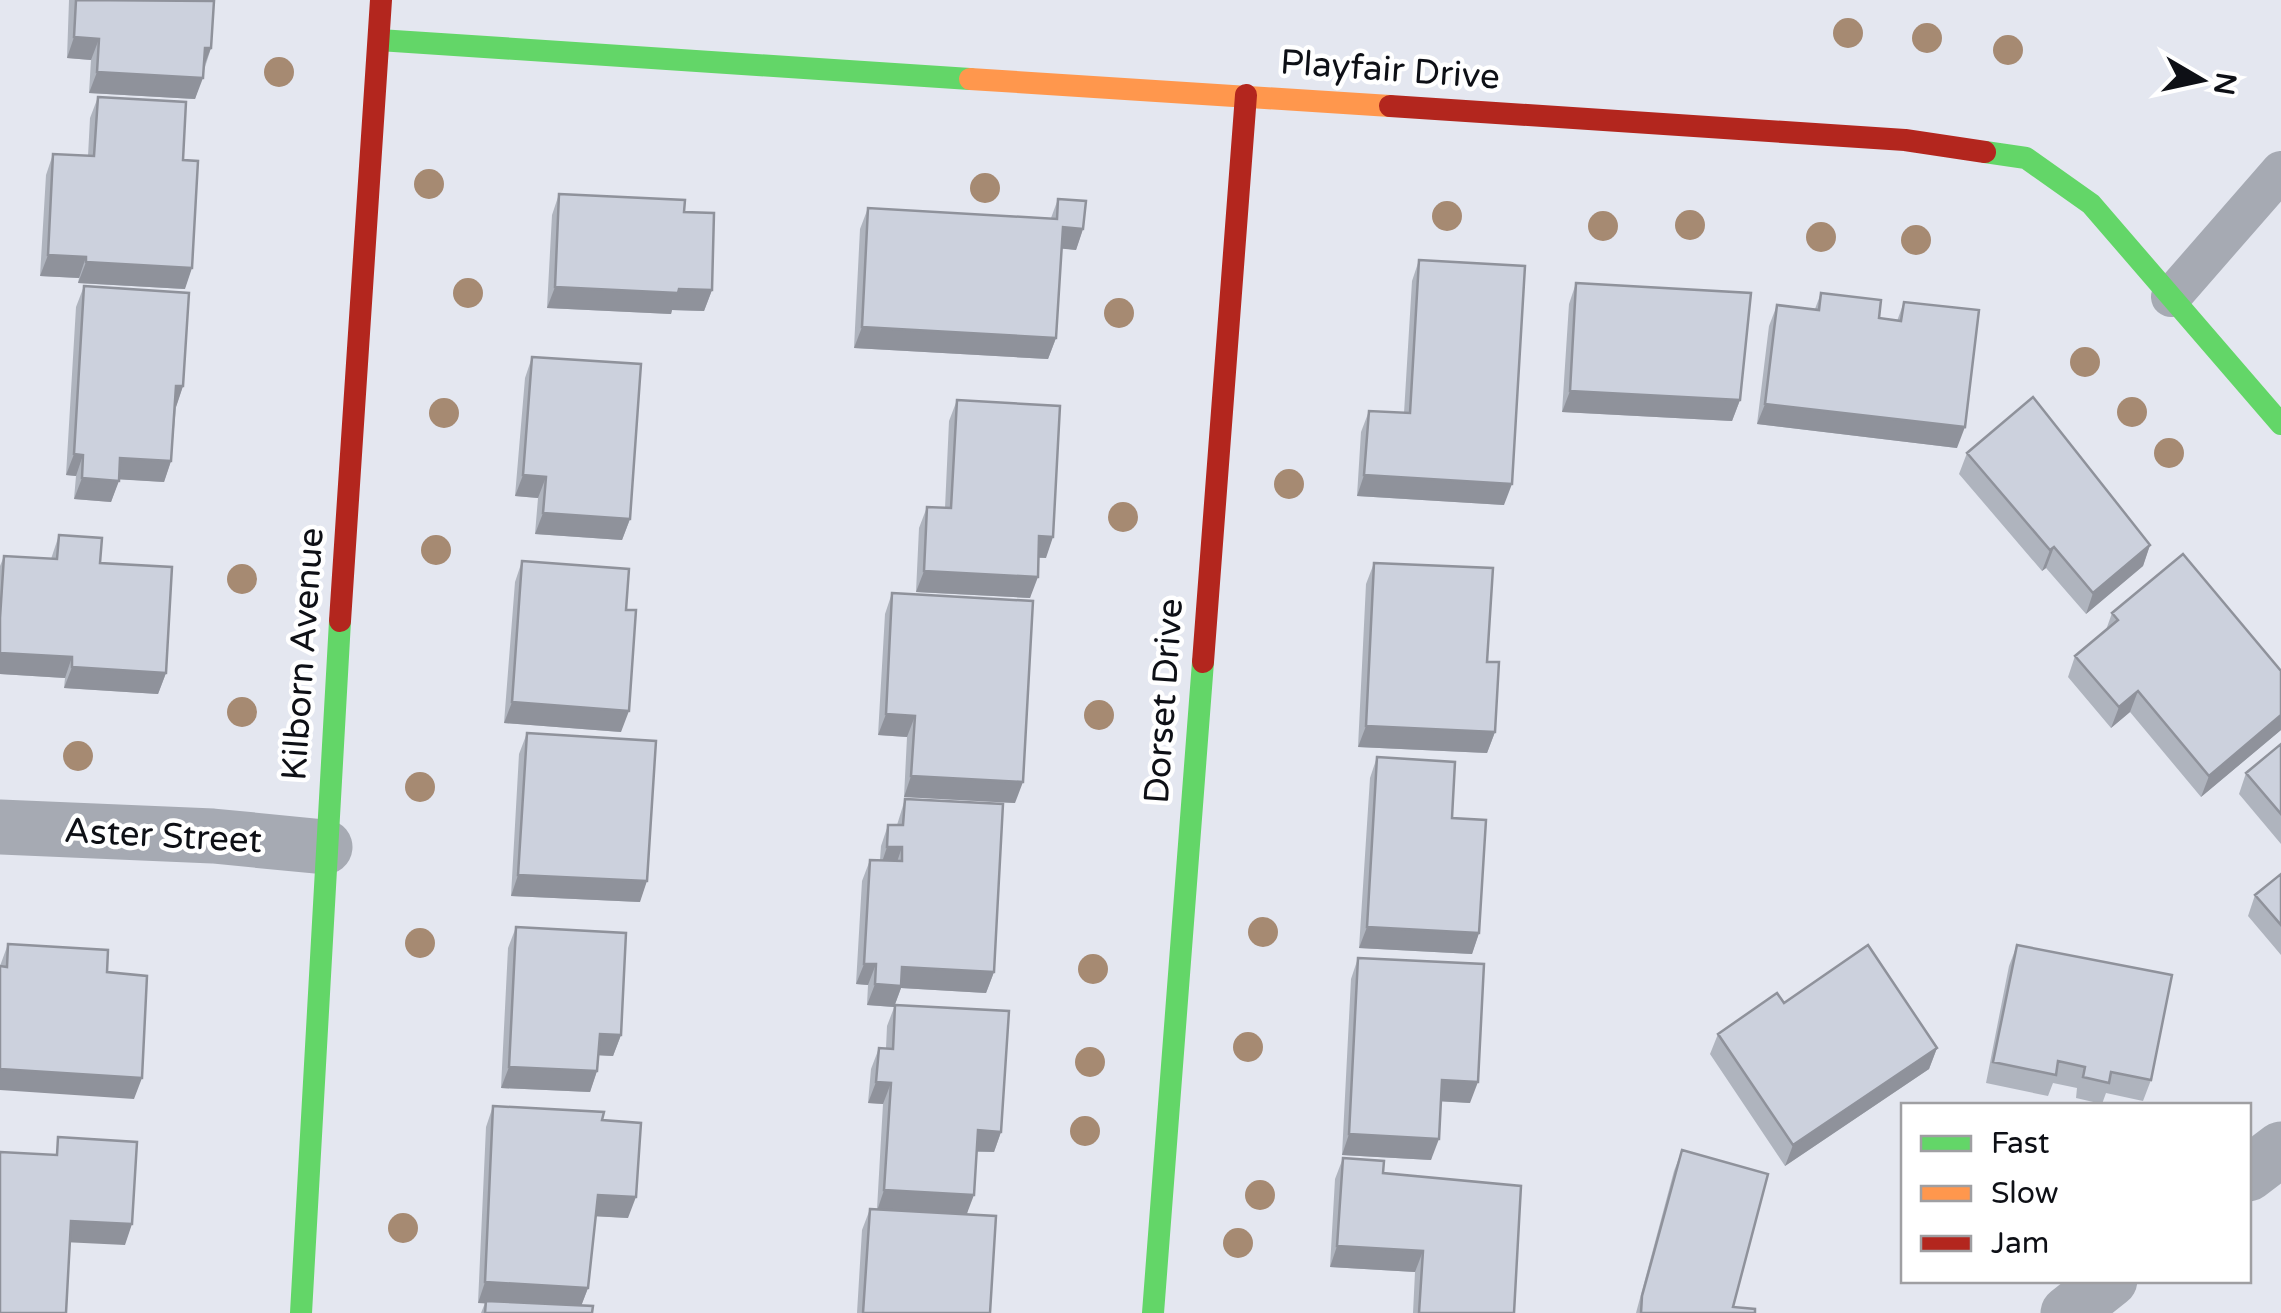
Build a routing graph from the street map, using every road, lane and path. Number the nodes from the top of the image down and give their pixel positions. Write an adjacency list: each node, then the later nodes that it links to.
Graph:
1 (381, 0): 2 (street, Kilborn Avenue)
2 (379, 40): 3 (street, Playfair Drive); 8 (street, Kilborn Avenue)
3 (1246, 95): 5 (street, Playfair Drive); 13 (street, Dorset Drive)
4 (2281, 171): 5 (lane)
5 (2171, 297): 6 (street, Playfair Drive)
6 (2281, 424)
7 (0, 827): 8 (street, Aster Street)
8 (325, 848): 12 (street, Kilborn Avenue)
9 (2281, 1148): 10 (street)
10 (2251, 1172)
11 (2106, 1283): 14 (street)
12 (301, 1313)
13 (1152, 1313)
14 (2068, 1313)

